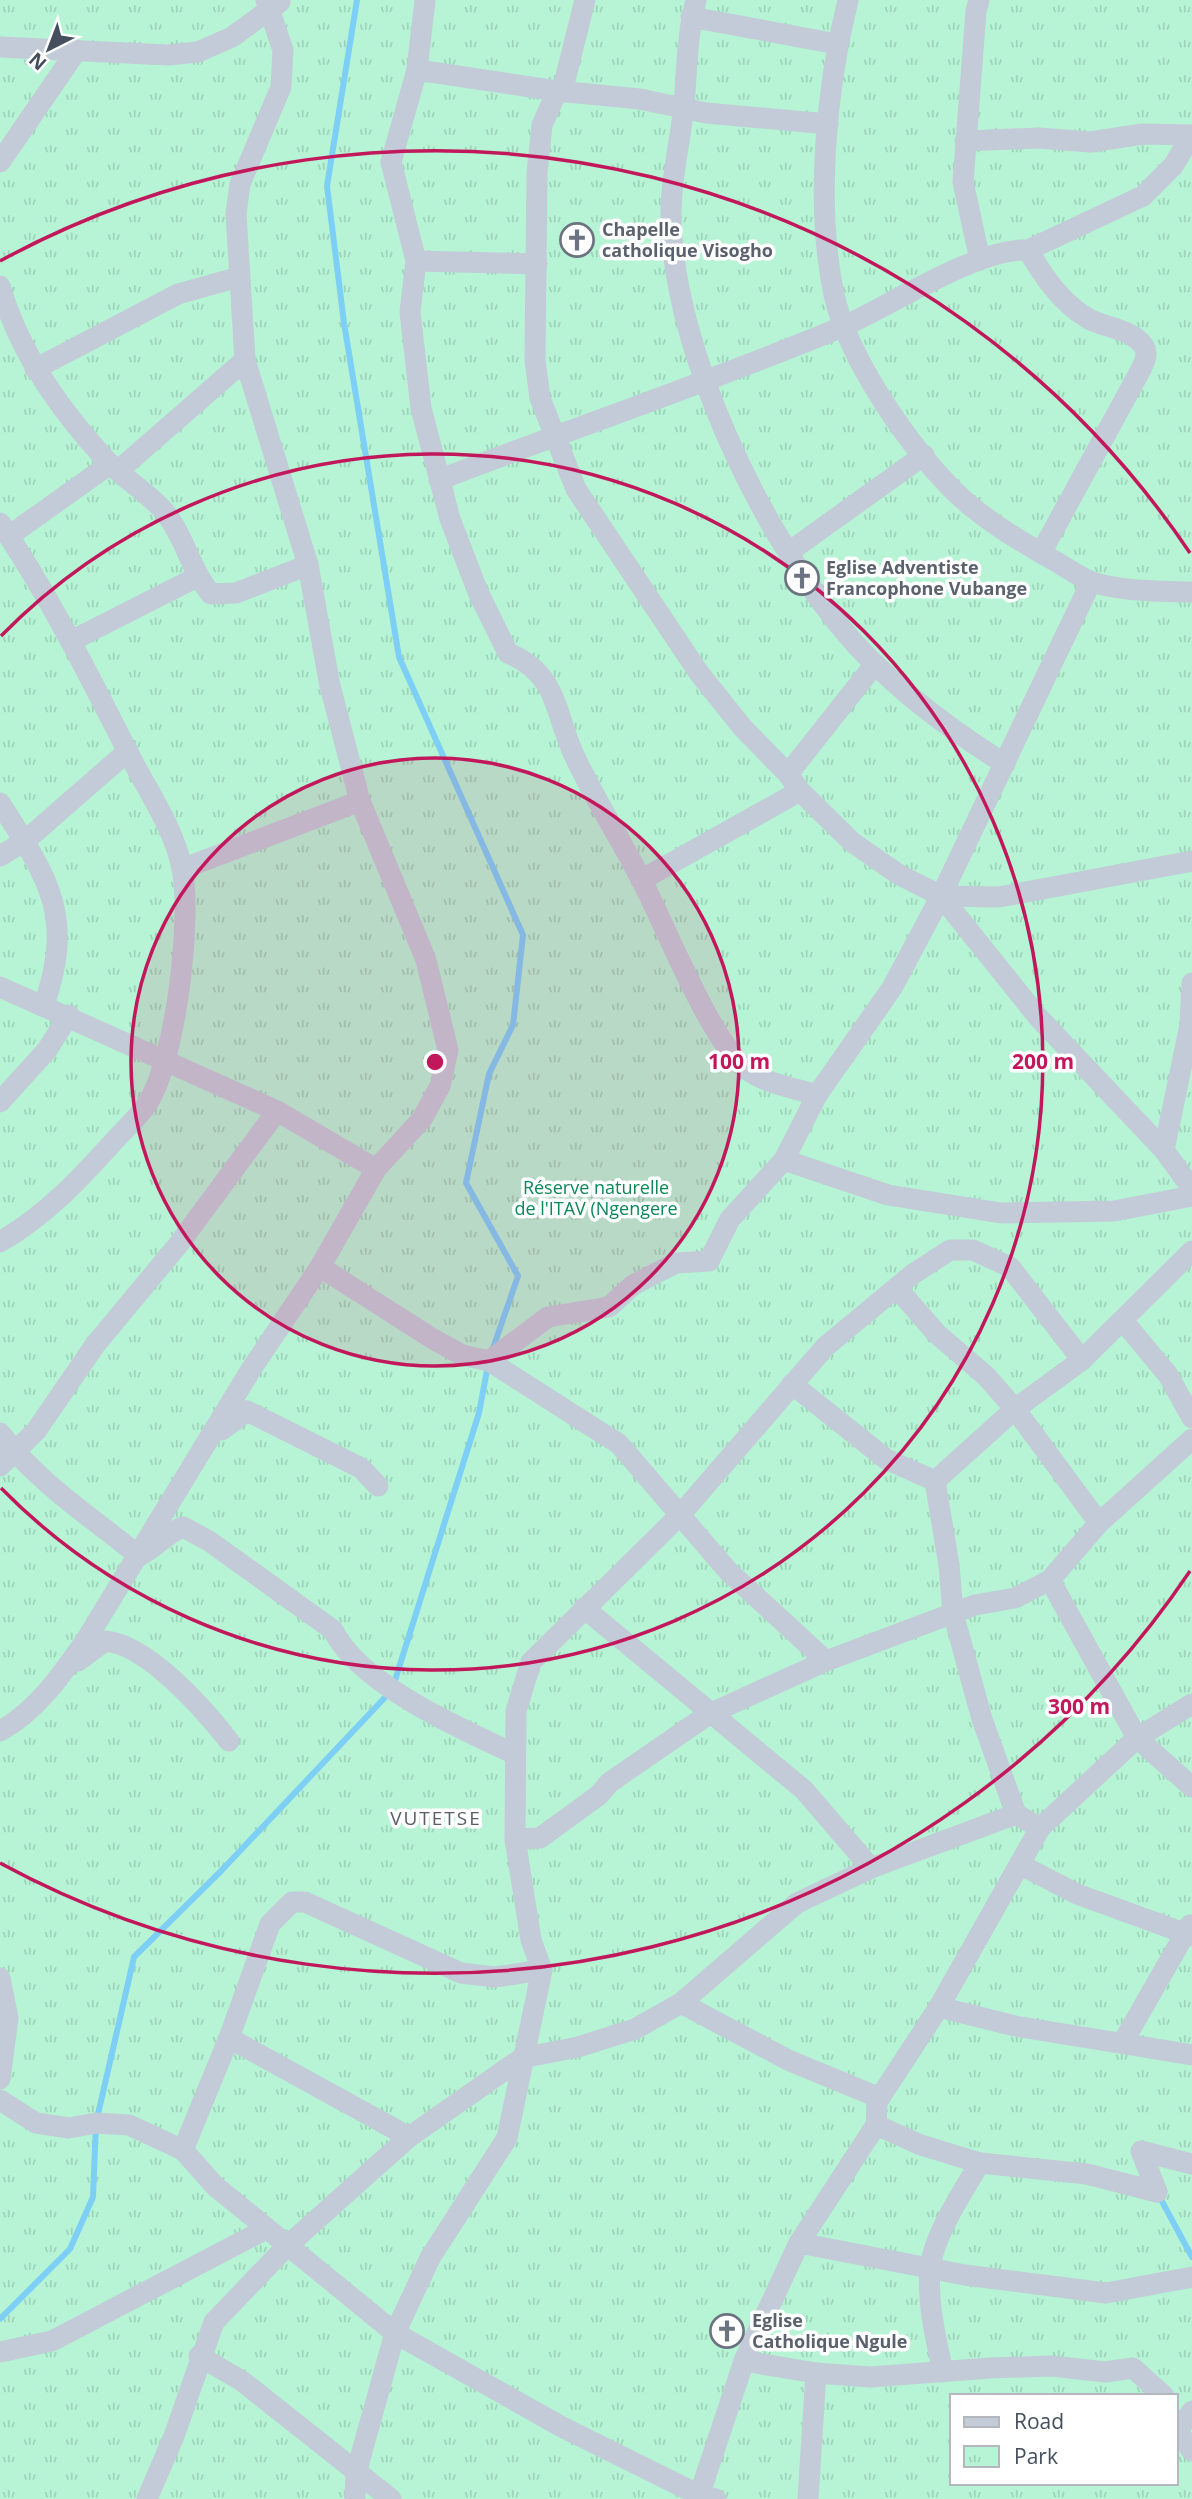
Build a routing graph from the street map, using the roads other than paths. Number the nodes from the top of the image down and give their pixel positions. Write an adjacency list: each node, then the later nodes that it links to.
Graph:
1 (425, 0): 10 (street)
2 (585, 0): 11 (street)
3 (848, 0): 7 (street)
4 (979, 0): 15 (street)
5 (274, 4): 9 (street); 21 (street)
6 (694, 8): 7 (street); 12 (street)
7 (837, 44): 13 (street)
8 (0, 47): 9 (street)
9 (78, 50): 16 (street)
10 (417, 70): 11 (street); 19 (street)
11 (560, 91): 12 (street); 20 (street)
12 (683, 108): 13 (street); 26 (street)
13 (828, 124): 23 (street)
14 (1192, 135): 15 (street); 17 (street)
15 (965, 141): 18 (street)
16 (0, 162)
17 (1028, 250): 18 (street); 33 (street)
18 (980, 260): 23 (street)
19 (416, 261): 20 (street); 30 (street)
20 (537, 264): 27 (street)
21 (239, 277): 24 (street); 25 (street)
22 (0, 286): 25 (street)
23 (844, 326): 26 (street); 28 (street)
24 (245, 360): 29 (street); 34 (street)
25 (35, 369): 29 (street)
26 (703, 380): 27 (street); 32 (street)
27 (553, 436): 30 (street); 42 (street)
28 (924, 456): 32 (street); 33 (street)
29 (115, 467): 31 (street); 35 (street)
30 (439, 480): 49 (street)
31 (4, 529): 38 (street)
32 (789, 552): 39 (street)
33 (1041, 553): 36 (street)
34 (308, 565): 35 (street); 43 (street)
35 (197, 577): 38 (street)
36 (1091, 582): 37 (street); 41 (street)
37 (1192, 592)
38 (73, 640): 40 (street)
39 (875, 664): 41 (street); 42 (street)
40 (128, 751): 45 (street); 48 (street)
41 (1005, 764): 50 (street)
42 (794, 783): 49 (street); 50 (street)
43 (360, 801): 48 (street); 62 (street)
44 (0, 803): 45 (street)
45 (25, 841): 46 (street); 53 (street)
46 (0, 856)
47 (1192, 861): 50 (street)
48 (182, 869): 56 (street)
49 (641, 880): 57 (street)
50 (942, 896): 57 (street); 60 (street)
51 (1192, 984): 55 (street)
52 (0, 987): 53 (street)
53 (44, 1005): 54 (street)
54 (69, 1015): 56 (street); 58 (street)
55 (1191, 1020): 60 (street)
56 (163, 1058): 59 (street); 65 (street)
57 (817, 1095): 61 (street)
58 (0, 1102)
59 (277, 1111): 62 (street); 78 (street)
60 (1164, 1150): 63 (street)
61 (784, 1160): 64 (street); 71 (street)
62 (376, 1169): 67 (street)
63 (1192, 1189)
64 (1192, 1196)
65 (0, 1242)
66 (1192, 1251): 69 (street)
67 (320, 1267): 71 (street); 76 (street)
68 (897, 1288): 70 (street); 72 (street); 73 (street)
69 (1124, 1322): 70 (street); 74 (street)
70 (1082, 1360): 73 (street)
71 (489, 1361): 81 (street)
72 (792, 1384): 79 (street); 81 (street)
73 (1015, 1409): 79 (street); 82 (street)
74 (1192, 1418)
75 (0, 1433): 78 (street)
76 (209, 1438): 80 (street); 83 (street)
77 (1192, 1439): 82 (street)
78 (8, 1460): 83 (street)
79 (935, 1481): 86 (street)
80 (378, 1486)
81 (681, 1514): 85 (street); 87 (street)
82 (1099, 1522): 84 (street)
83 (139, 1556): 88 (street); 94 (street)
84 (1050, 1580): 86 (street); 92 (street)
85 (583, 1608): 90 (street); 94 (street)
86 (953, 1613): 87 (street); 96 (street)
87 (826, 1661): 90 (street)
88 (65, 1670): 91 (street); 93 (street)
89 (1192, 1703): 92 (street)
90 (709, 1714): 98 (street); 100 (street)
91 (0, 1731)
92 (1137, 1738): 95 (street); 97 (street)
93 (229, 1741)
94 (515, 1754): 98 (street)
95 (1192, 1787)
96 (1016, 1814): 97 (street); 100 (street)
97 (1040, 1828): 99 (street)
98 (515, 1839): 102 (street)
99 (1021, 1865): 101 (street); 105 (street)
100 (871, 1868): 104 (street)
101 (1190, 1931): 107 (street)
102 (542, 1970): 106 (street); 109 (street)
103 (0, 1978): 110 (street)
104 (681, 2003): 109 (street); 111 (street)
105 (939, 2007): 107 (street); 111 (street)
106 (229, 2038): 114 (street); 115 (street)
107 (1123, 2042): 108 (street)
108 (1192, 2055)
109 (522, 2058): 114 (street); 123 (street)
110 (0, 2079)
111 (880, 2098): 113 (street)
112 (0, 2100): 115 (street)
113 (876, 2125): 116 (street); 119 (street)
114 (408, 2137): 120 (street)
115 (183, 2150): 118 (street)
116 (980, 2163): 117 (street); 121 (street)
117 (1192, 2164)
118 (266, 2229): 120 (street); 124 (street)
119 (799, 2243): 121 (street); 126 (street)
120 (286, 2246): 123 (street); 125 (street)
121 (929, 2268): 122 (street); 127 (street)
122 (1192, 2277)
123 (395, 2333): 134 (street); 136 (street)
124 (0, 2353)
125 (199, 2356): 134 (street); 135 (street)
126 (744, 2361): 128 (street); 136 (street)
127 (943, 2372): 128 (street); 129 (street)
128 (816, 2373): 139 (street)
129 (1162, 2394)
130 (1192, 2411): 131 (street)
131 (1178, 2430)
132 (1178, 2432): 133 (street)
133 (1192, 2451)
134 (356, 2473): 137 (street); 138 (street)
135 (154, 2496)
136 (704, 2498)
137 (355, 2499)
138 (391, 2499)
139 (808, 2499)

